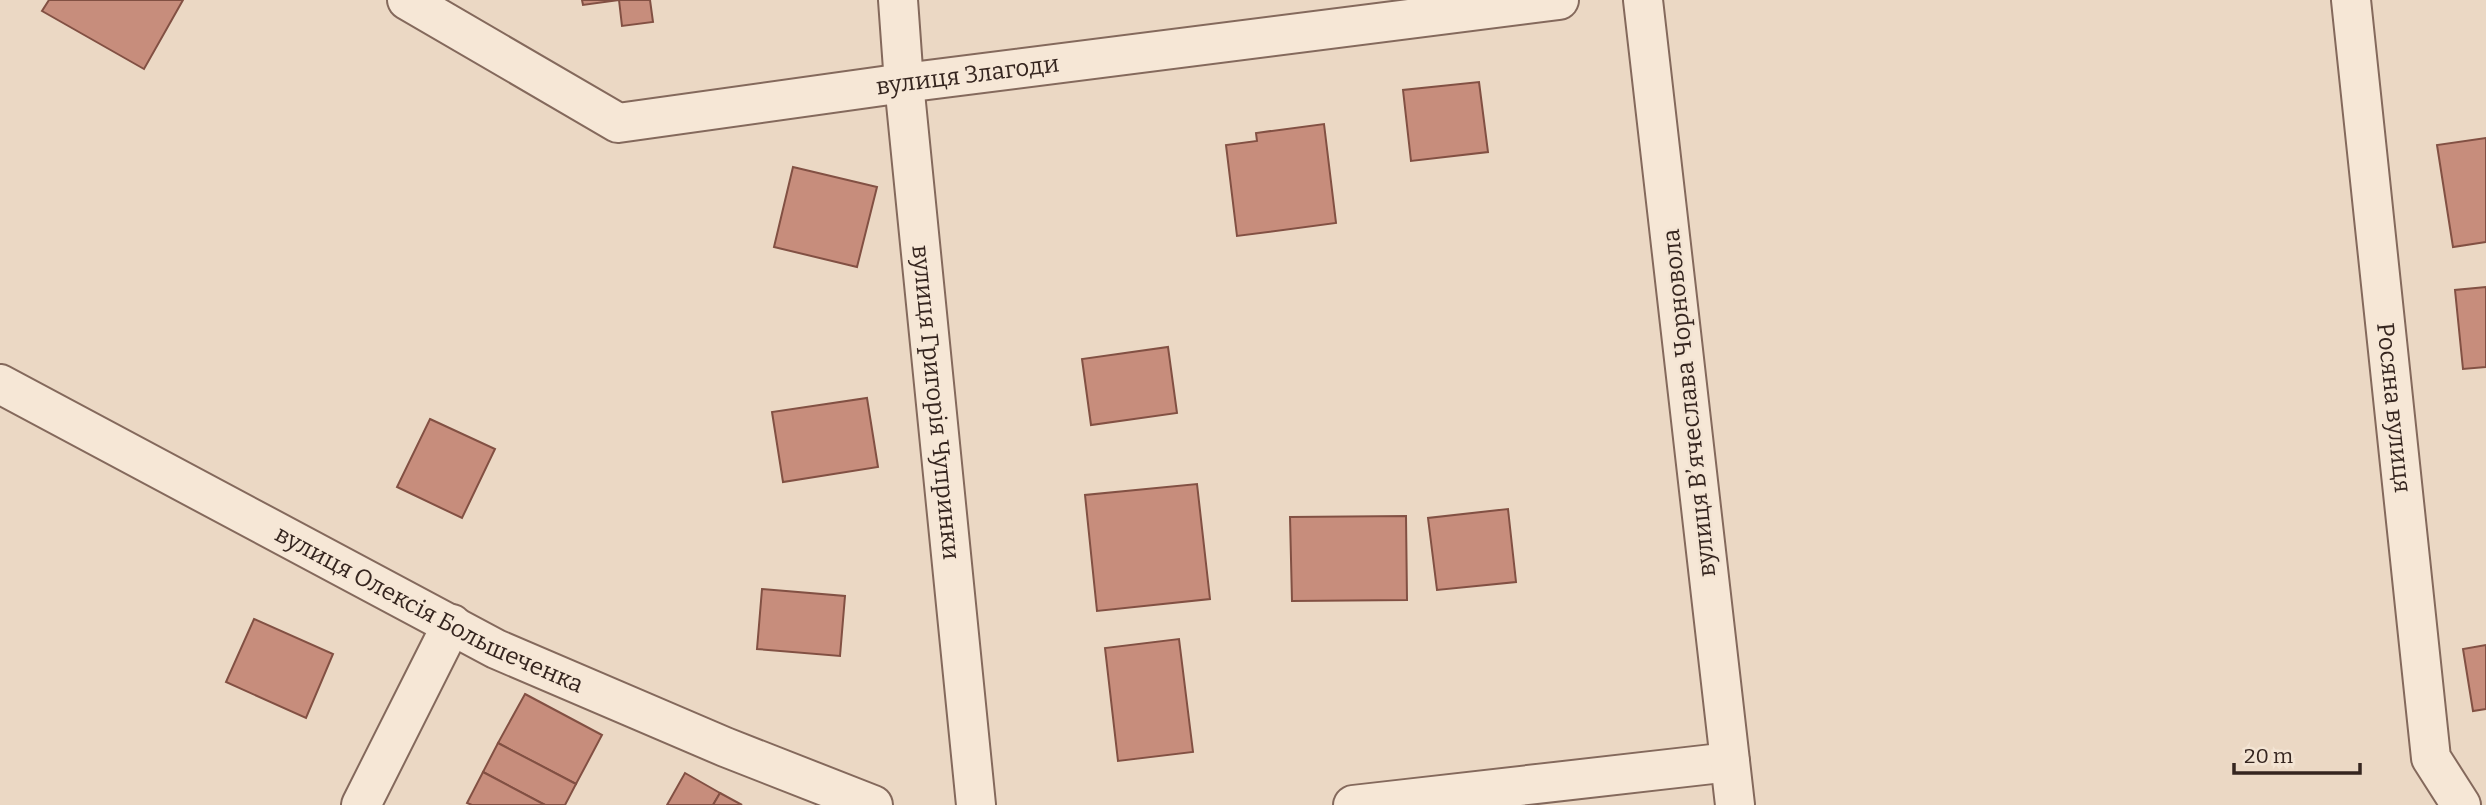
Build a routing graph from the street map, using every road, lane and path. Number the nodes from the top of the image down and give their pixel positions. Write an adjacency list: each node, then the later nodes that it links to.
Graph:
1 (407, 0): 6 (street, вулиця Злагоди)
2 (898, 0): 6 (street, вулиця Григорія Чупринки)
3 (1559, 0): 6 (street, вулиця Злагоди)
4 (1643, 0): 9 (street, вулиця Вʼячеслава Чорновола)
5 (2351, 0): 15 (street, Росяна вулиця)
6 (904, 83): 12 (street, вулиця Григорія Чупринки)
7 (0, 384): 8 (street, вулиця Олексія Большеченка)
8 (452, 624): 10 (street); 11 (street, вулиця Олексія Большеченка)
9 (1730, 762): 13 (street); 14 (street, вулиця Вʼячеслава Чорновола)
10 (361, 805)
11 (873, 805)
12 (976, 805)
13 (1353, 805)
14 (1735, 805)
15 (2461, 805)

